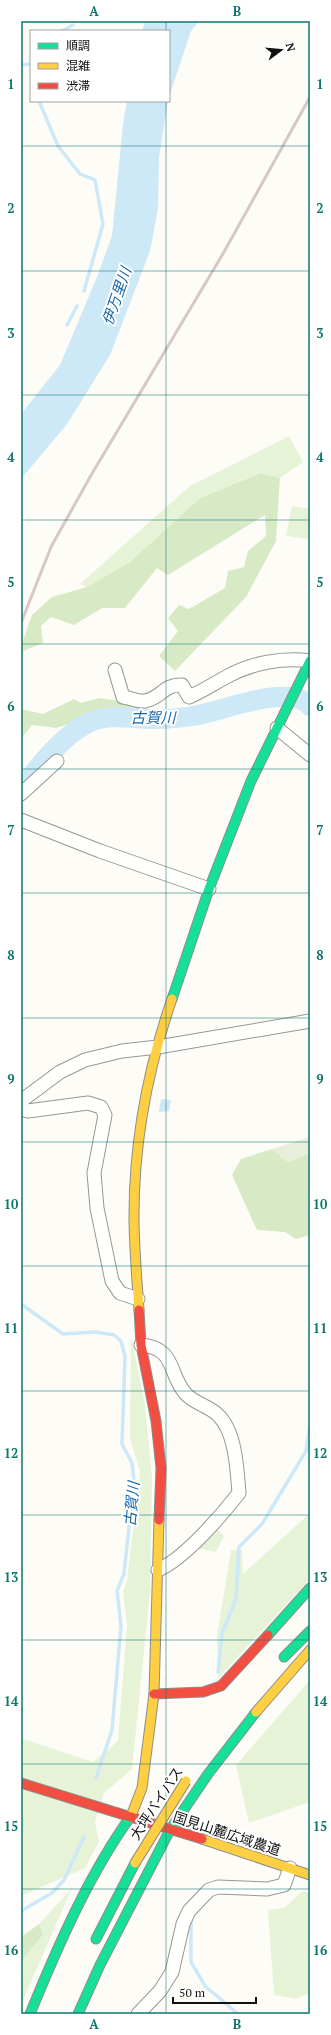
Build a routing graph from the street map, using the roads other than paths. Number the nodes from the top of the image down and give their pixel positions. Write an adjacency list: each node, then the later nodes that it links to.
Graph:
1 (310, 661): 2 (street); 3 (main road)
2 (115, 670)
3 (277, 728): 4 (street); 8 (main road)
4 (310, 755)
5 (57, 761): 6 (street)
6 (21, 794)
7 (21, 820): 8 (street)
8 (209, 889): 10 (main road)
9 (310, 1022): 10 (street)
10 (158, 1047): 11 (street); 13 (main road)
11 (21, 1101)
12 (21, 1109): 13 (street)
13 (138, 1299): 14 (main road)
14 (141, 1345): 15 (main road); 15 (street)
15 (158, 1570): 20 (main road)
16 (310, 1588): 20 (main road)
17 (310, 1631): 19 (main road)
18 (310, 1650): 24 (main road)
19 (279, 1664)
20 (154, 1694): 23 (main road)
21 (189, 1777): 27 (main road, 大坪バイパス, bridge)
22 (21, 1783): 23 (main road, 国見山麓広域農道)
23 (131, 1816): 24 (main road, 国見山麓広域農道); 28 (main road)
24 (170, 1830): 25 (main road, 国見山麓広域農道); 29 (main road)
25 (290, 1868): 26 (main road, 国見山麓広域農道); 30 (street)
26 (310, 1875)
27 (92, 1948)
28 (30, 2014)
29 (78, 2014)
30 (138, 2014)

